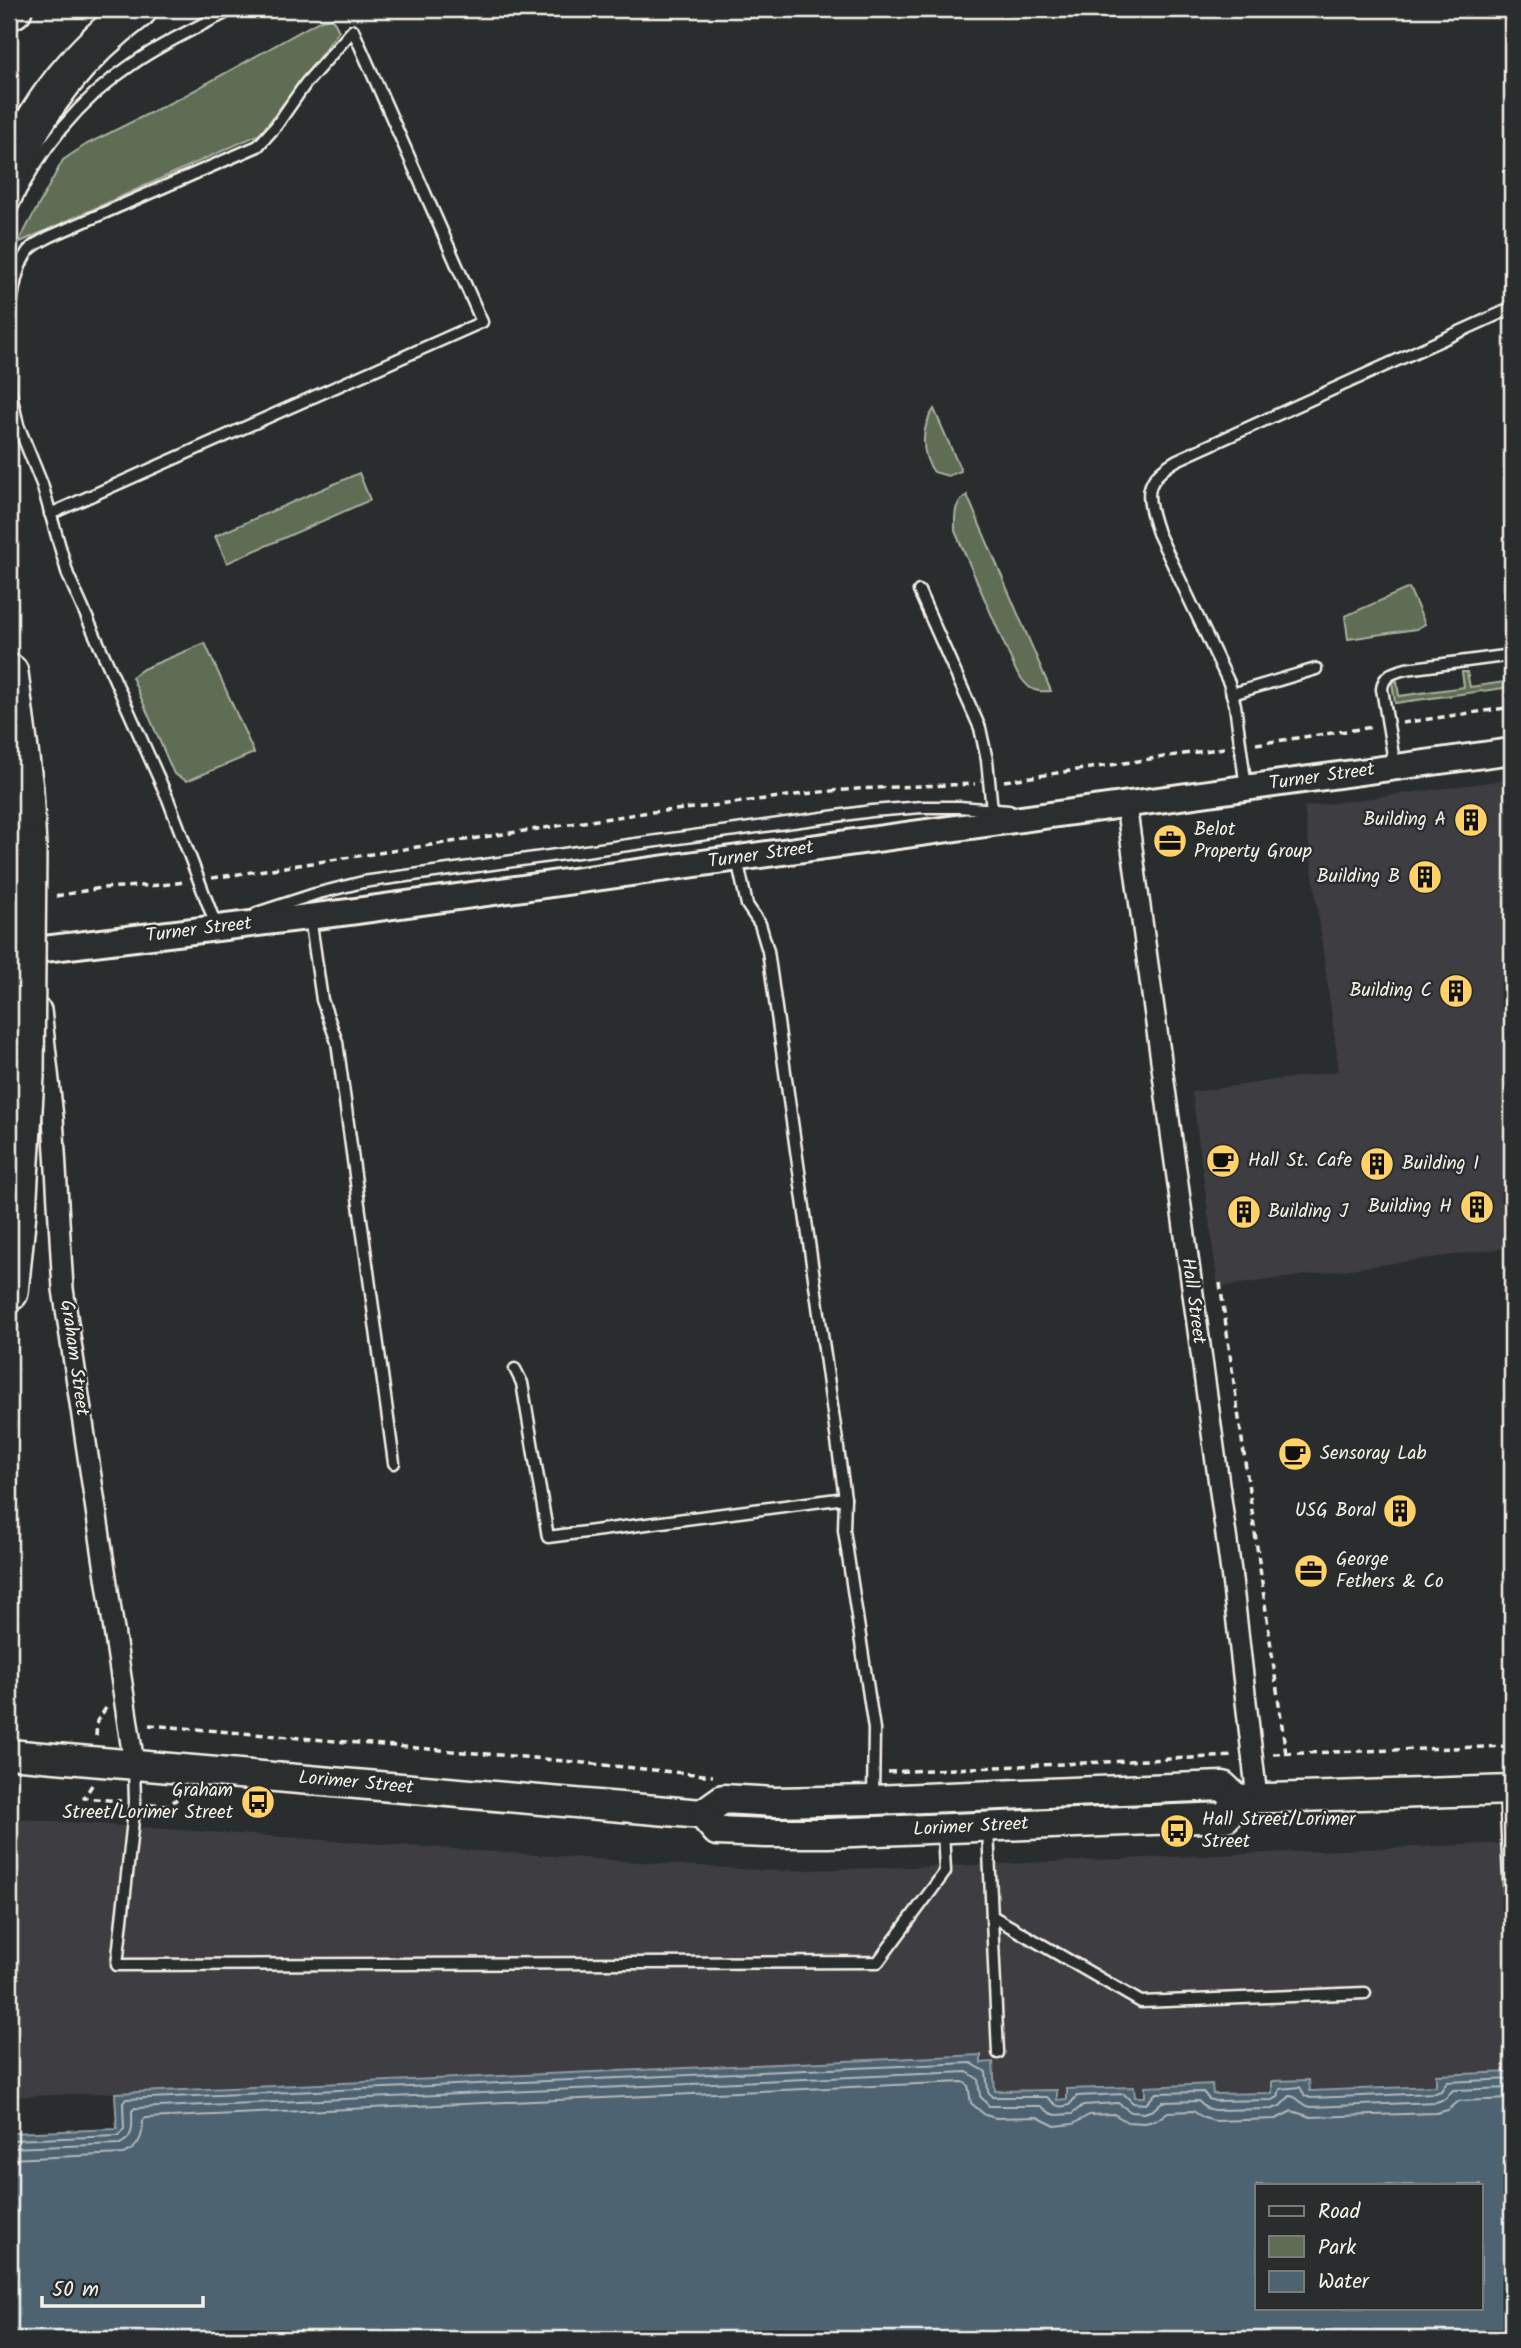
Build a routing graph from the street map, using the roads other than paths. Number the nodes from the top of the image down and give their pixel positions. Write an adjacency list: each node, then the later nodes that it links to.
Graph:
1 (138, 9): 3 (highway)
2 (233, 9): 4 (lane)
3 (9, 172)
4 (9, 214)
5 (1512, 308): 13 (lane)
6 (9, 363): 8 (lane)
7 (9, 370): 8 (lane)
8 (50, 514): 22 (lane)
9 (919, 591): 18 (lane)
10 (1512, 655): 15 (lane)
11 (1316, 669): 13 (lane)
12 (9, 673): 25 (highway, bridge)
13 (1232, 694): 16 (lane)
14 (1512, 751): 15 (street, Turner Street)
15 (1395, 767): 16 (street, Turner Street)
16 (1246, 788): 17 (street, Turner Street)
17 (1126, 804): 19 (street, Turner Street); 32 (street, Hall Street)
18 (992, 810): 19 (lane); 22 (lane)
19 (1047, 814): 20 (street, Turner Street)
20 (737, 858): 21 (street, Turner Street); 28 (lane)
21 (310, 917): 22 (street, Turner Street); 27 (lane)
22 (216, 928): 23 (street, Turner Street)
23 (34, 950): 24 (street, Turner Street); 30 (street, Graham Street)
24 (9, 954)
25 (9, 1292)
26 (515, 1369): 28 (lane)
27 (394, 1462)
28 (845, 1498): 33 (lane)
29 (9, 1754): 30 (main road, Lorimer Street)
30 (134, 1764): 33 (main road, Lorimer Street); 35 (lane)
31 (1508, 1790): 32 (main road, Lorimer Street); 36 (lane)
32 (1247, 1798): 33 (main road, Lorimer Street); 34 (main road, Lorimer Street)
33 (874, 1807): 35 (main road, Lorimer Street)
34 (988, 1826): 35 (main road, Lorimer Street); 37 (lane)
35 (943, 1829)
36 (1510, 1902)
37 (992, 1916): 38 (lane); 39 (lane)
38 (1365, 1993)
39 (998, 2053)

